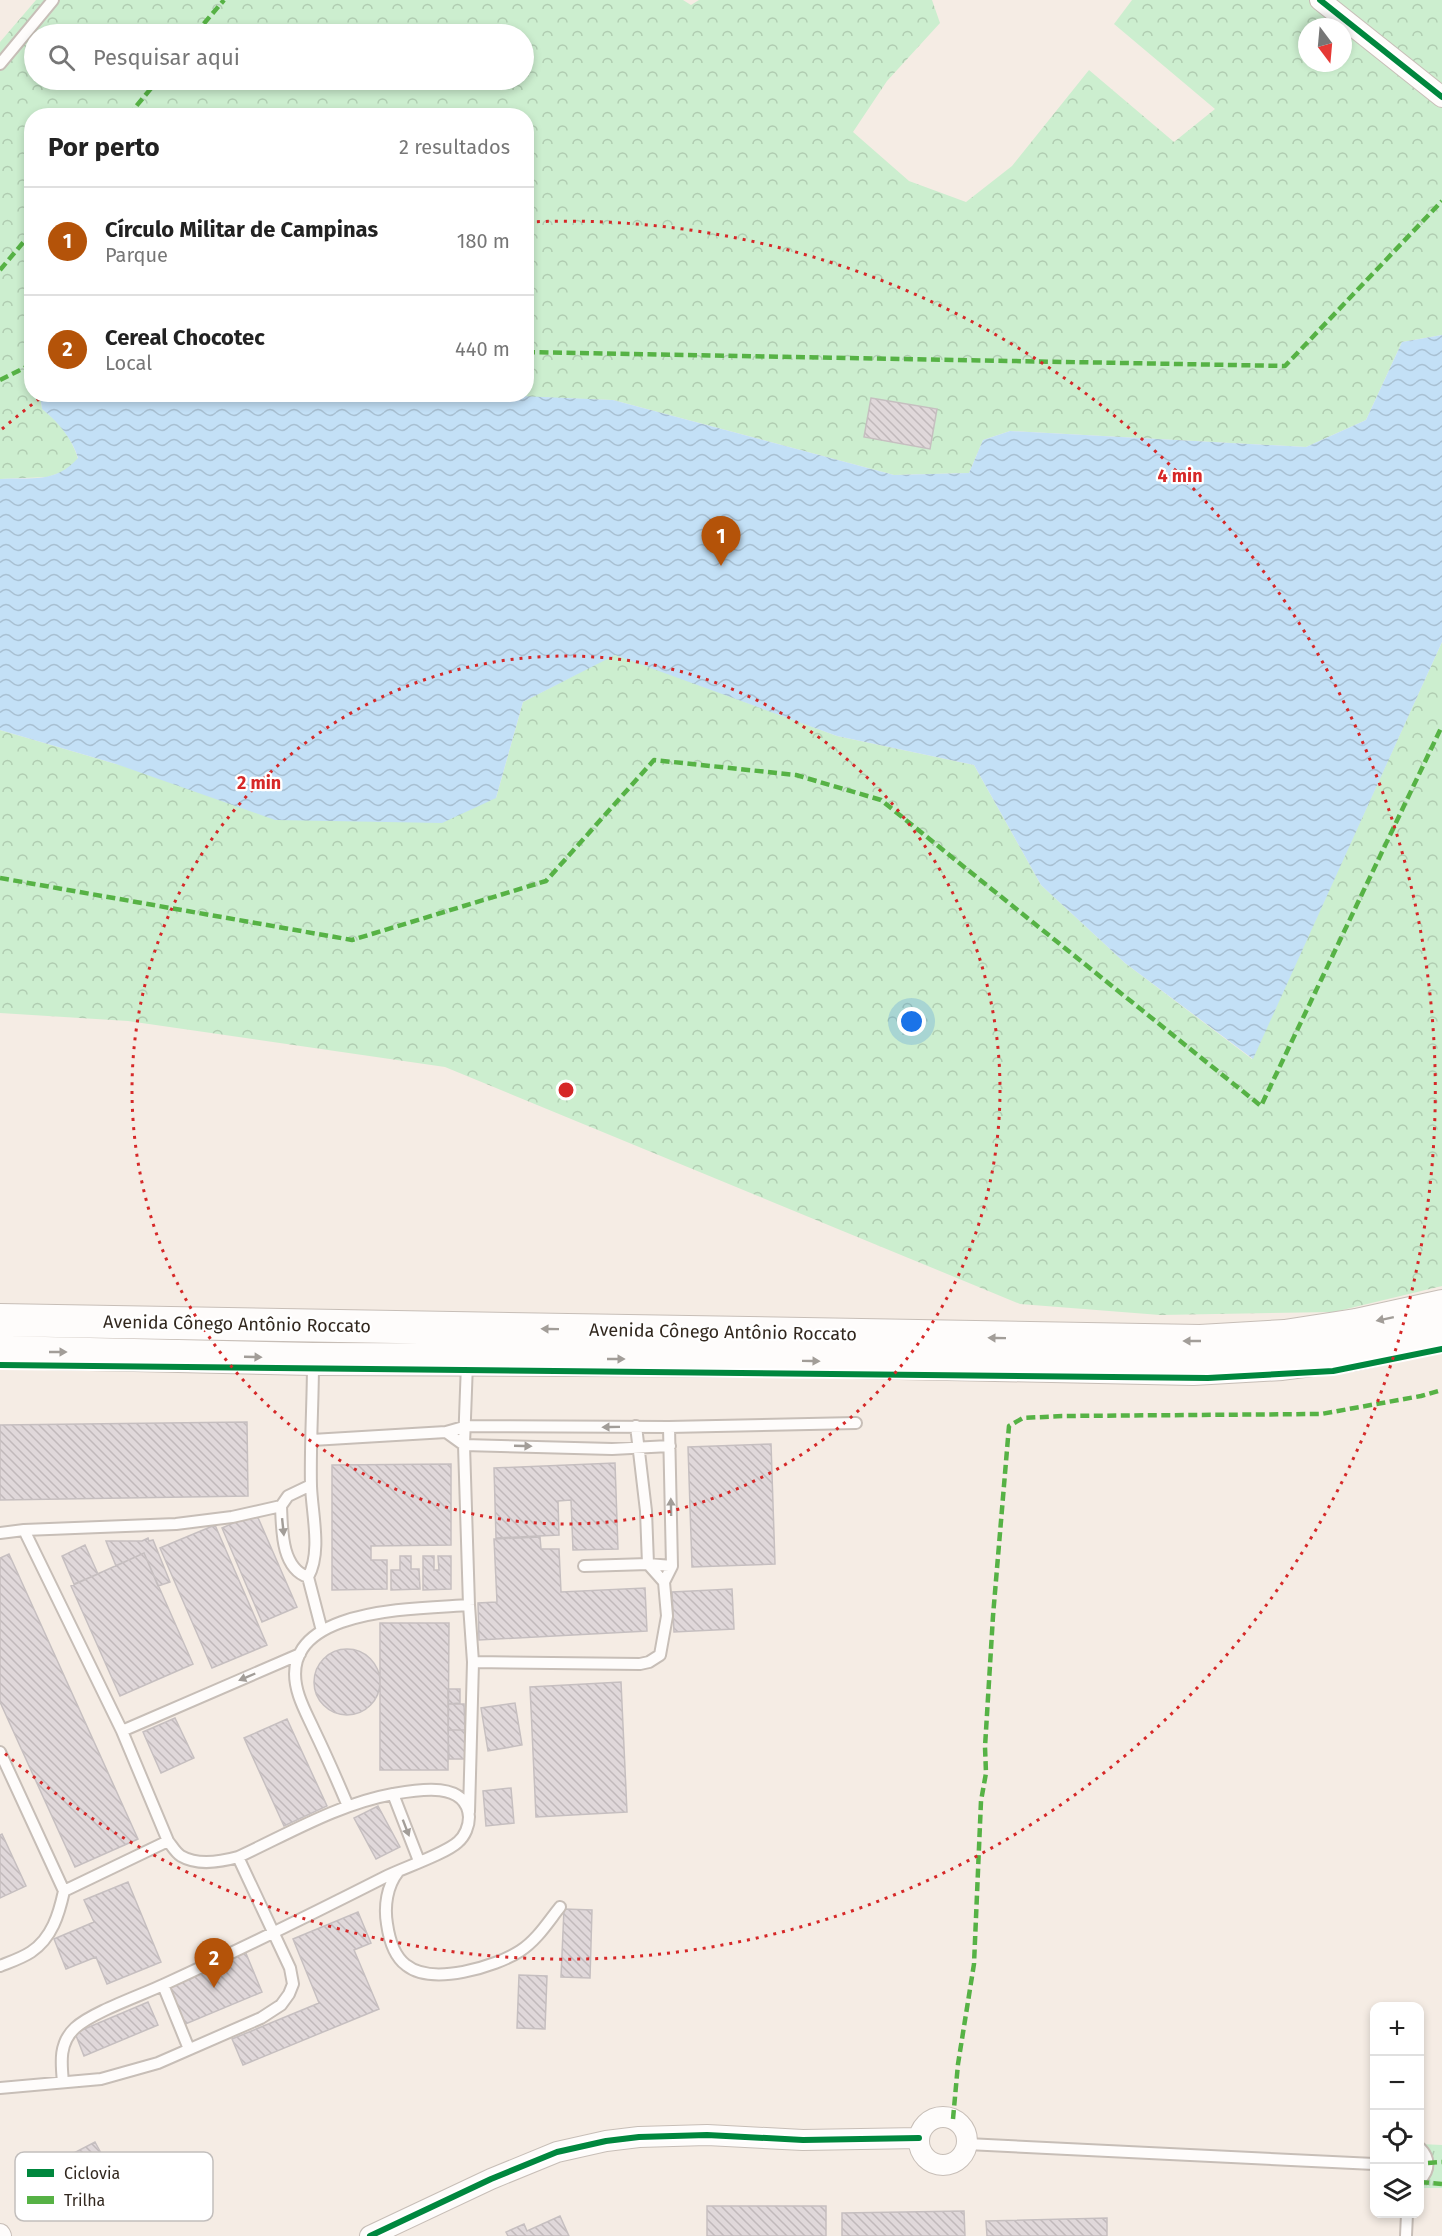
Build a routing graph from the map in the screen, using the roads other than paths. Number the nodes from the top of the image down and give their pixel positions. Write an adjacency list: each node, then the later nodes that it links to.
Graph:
1 (53, 0): 3 (lane)
2 (1320, 0): 6 (street)
3 (33, 24)
4 (24, 35): 5 (lane)
5 (0, 64)
6 (1442, 97)
7 (1442, 1306): 8 (main road, Avenida Cônego Antônio Roccato, one-way to 8)
8 (0, 1320)
9 (1442, 1335): 12 (main road, Avenida Cônego Antônio Roccato, one-way to 9)
10 (0, 1352): 11 (main road, Avenida Cônego Antônio Roccato, one-way to 11)
11 (313, 1359): 12 (main road, Avenida Cônego Antônio Roccato); 18 (lane)
12 (467, 1360): 14 (lane)
13 (856, 1423): 16 (lane)
14 (467, 1426): 15 (lane, one-way to 14); 17 (lane); 19 (lane)
15 (636, 1426): 16 (lane); 21 (lane)
16 (669, 1427): 20 (lane)
17 (446, 1432): 18 (lane); 19 (lane)
18 (312, 1440): 22 (lane)
19 (464, 1445): 21 (lane, one-way to 21); 31 (lane)
20 (670, 1446): 21 (lane); 28 (lane, one-way to 20)
21 (640, 1448): 26 (lane)
22 (311, 1485): 23 (lane); 29 (lane)
23 (281, 1506): 24 (lane); 29 (lane, one-way to 29)
24 (24, 1530): 25 (lane); 35 (lane)
25 (0, 1533)
26 (648, 1564): 27 (lane); 28 (lane); 30 (lane)
27 (584, 1566)
28 (672, 1566): 30 (lane)
29 (308, 1577): 32 (lane)
30 (664, 1582): 34 (lane)
31 (469, 1605): 32 (lane); 34 (lane)
32 (322, 1631): 33 (lane)
33 (300, 1654): 35 (lane, one-way to 35); 38 (lane)
34 (473, 1662): 39 (lane)
35 (122, 1731): 40 (lane)
36 (0, 1752): 44 (lane)
37 (393, 1794): 38 (lane); 39 (lane); 42 (lane, one-way to 42)
38 (348, 1806): 41 (lane)
39 (469, 1815): 42 (lane)
40 (168, 1841): 41 (lane); 44 (lane)
41 (238, 1857): 46 (lane)
42 (419, 1861): 43 (lane)
43 (400, 1869): 45 (lane); 46 (lane)
44 (64, 1891): 47 (lane)
45 (560, 1907)
46 (274, 1934): 48 (lane); 49 (lane)
47 (0, 1966)
48 (163, 1985): 49 (lane); 50 (lane)
49 (189, 2049): 50 (lane)
50 (63, 2082): 51 (lane)
51 (0, 2088)
52 (919, 2138): 53 (street); 53 (street); 58 (street)
53 (967, 2144): 55 (lane)
54 (1424, 2154): 56 (lane)
55 (1370, 2164)
56 (1424, 2175)
57 (1407, 2218): 59 (lane)
58 (370, 2236)
59 (1406, 2236)

